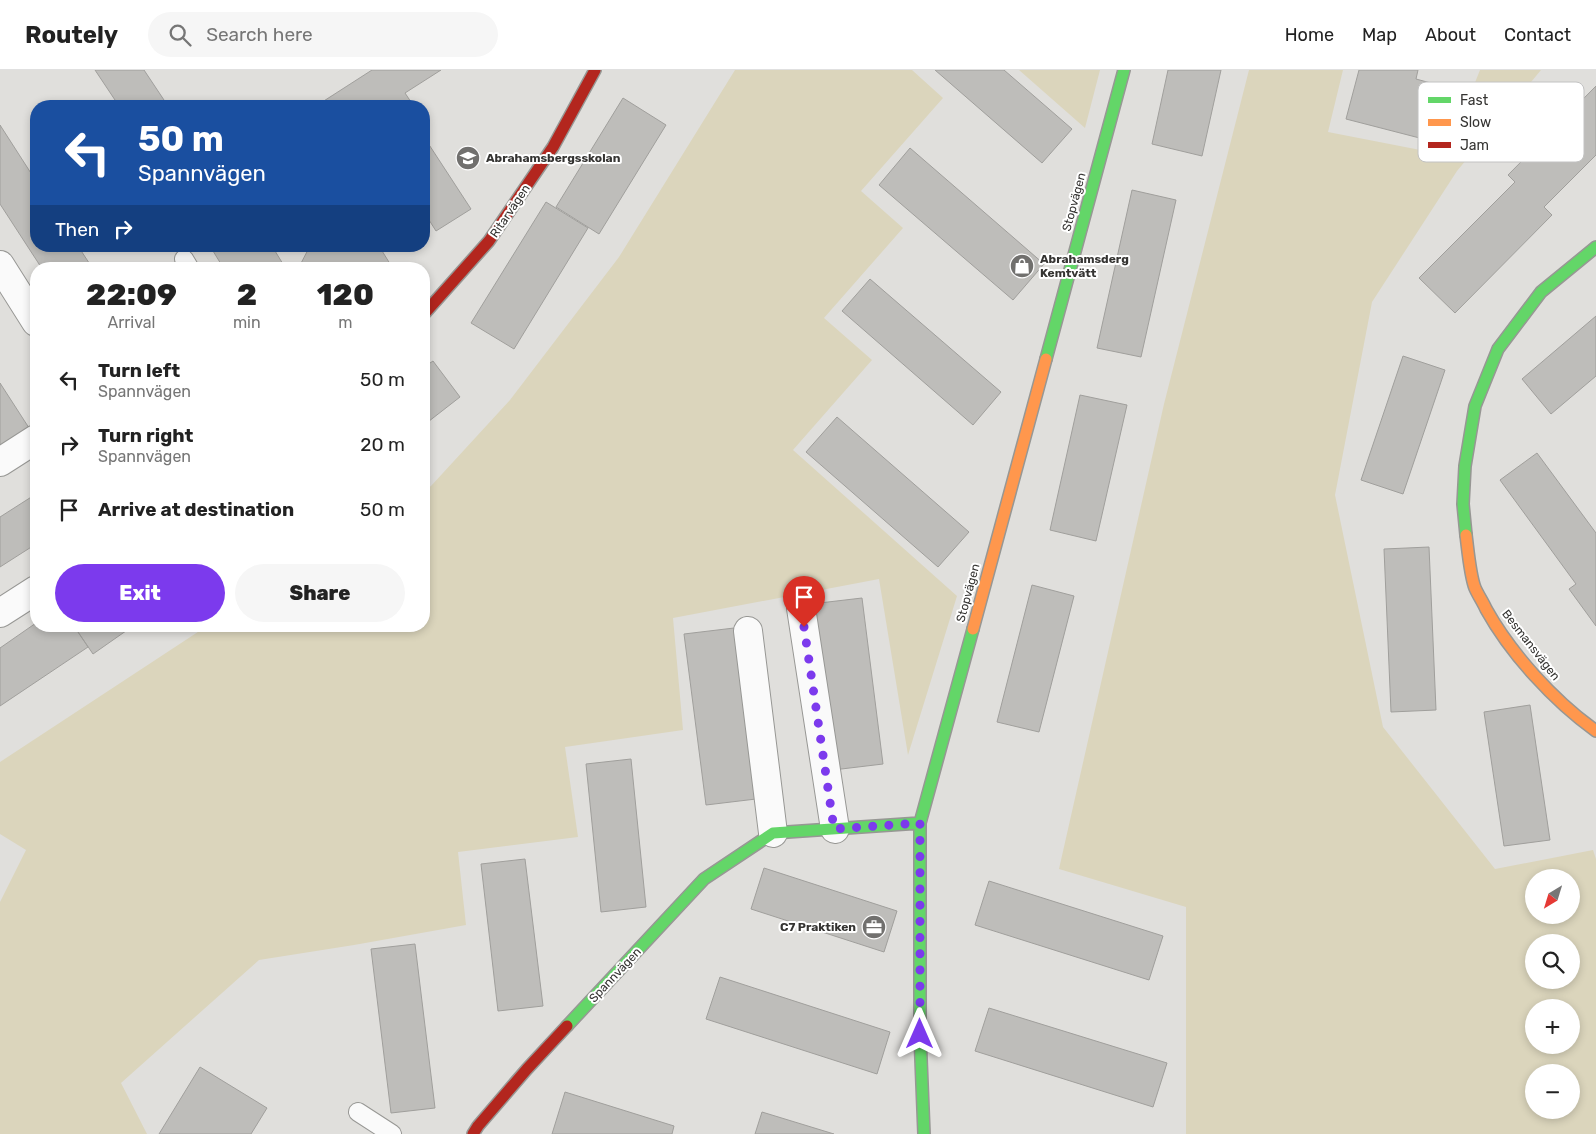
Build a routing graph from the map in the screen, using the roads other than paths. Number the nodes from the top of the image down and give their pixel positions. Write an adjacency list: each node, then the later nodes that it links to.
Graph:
1 (595, 70): 5 (street, Ritarvägen)
2 (1124, 70): 14 (street, Stopvägen)
3 (1596, 246): 13 (street, Besmansvägen)
4 (0, 264): 6 (street)
5 (430, 307)
6 (30, 312)
7 (30, 443): 8 (street)
8 (0, 462)
9 (30, 594): 11 (street)
10 (801, 608): 15 (street)
11 (0, 613)
12 (748, 631): 16 (street)
13 (1596, 731)
14 (920, 823): 15 (street, Spannvägen); 20 (street, Stopvägen)
15 (834, 829): 16 (street, Spannvägen)
16 (773, 833): 19 (street, Spannvägen)
17 (358, 1112): 18 (lane)
18 (392, 1134)
19 (473, 1134)
20 (924, 1134)

